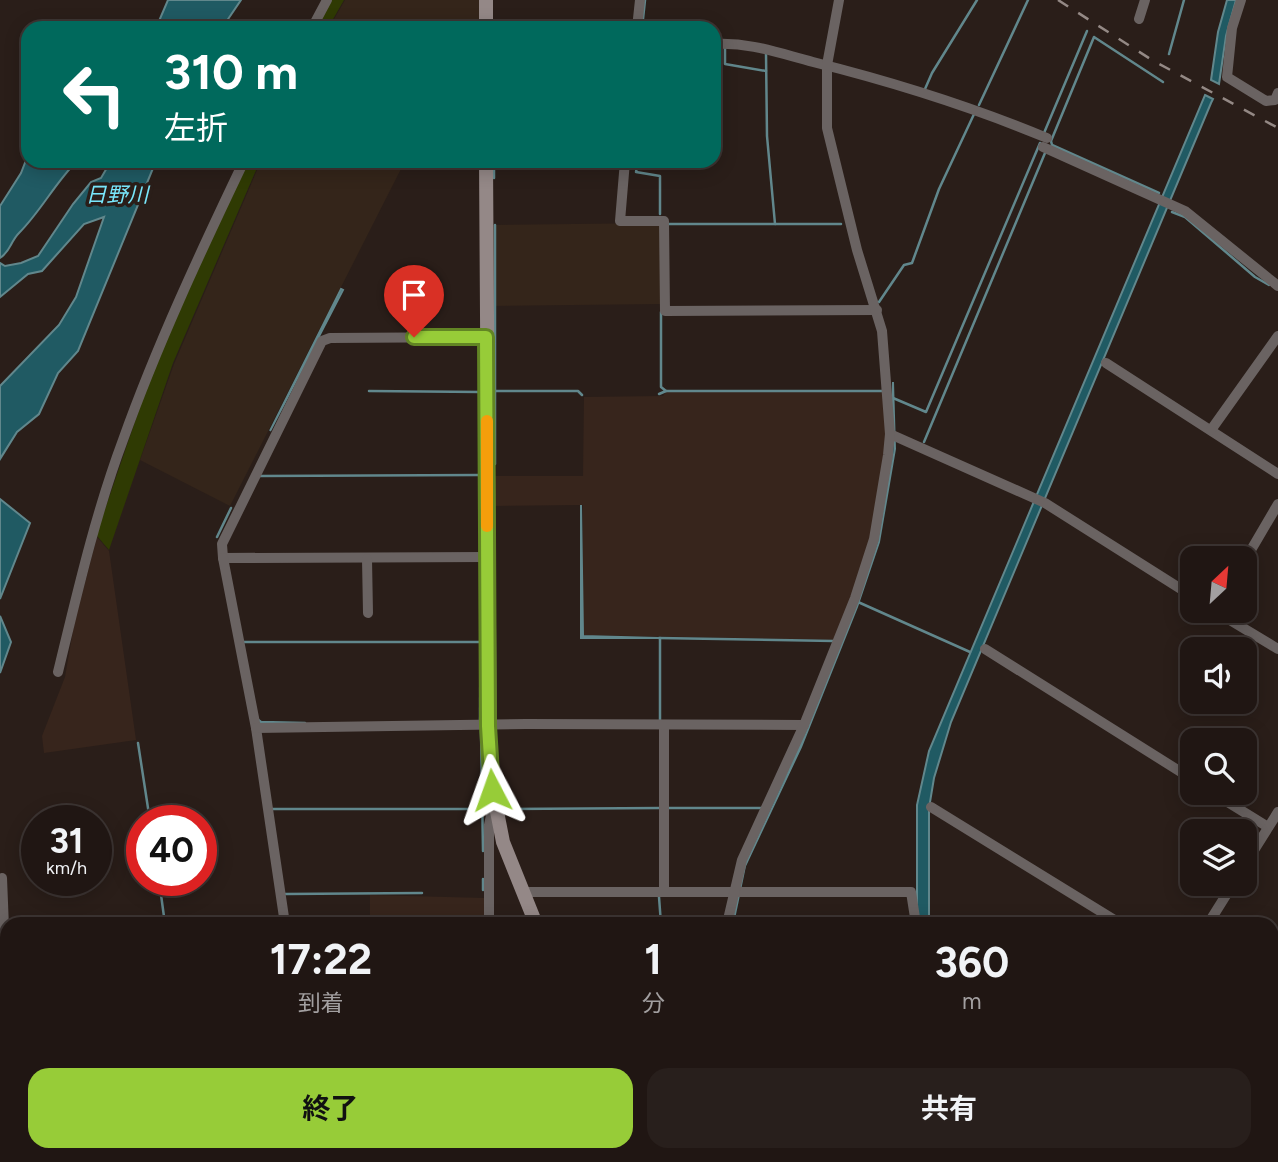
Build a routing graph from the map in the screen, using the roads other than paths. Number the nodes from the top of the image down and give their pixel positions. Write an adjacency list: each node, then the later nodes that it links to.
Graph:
1 (327, 0): 8 (street)
2 (486, 0): 9 (street)
3 (640, 0): 10 (street)
4 (839, 0): 12 (street)
5 (1144, 0): 7 (street)
6 (1241, 0): 13 (street)
7 (1139, 19)
8 (316, 21)
9 (486, 21)
10 (638, 21)
11 (721, 44): 12 (street)
12 (827, 65): 17 (street); 18 (street)
13 (1278, 93)
14 (241, 168): 35 (street)
15 (486, 168): 20 (street)
16 (624, 168): 18 (street)
17 (1278, 286)
18 (877, 310): 23 (street)
19 (1278, 336): 22 (street)
20 (486, 337): 27 (street); 28 (street)
21 (1106, 363): 22 (street)
22 (1211, 430): 24 (street)
23 (893, 435): 30 (street); 37 (street)
24 (1278, 474)
25 (1278, 504): 26 (street)
26 (1253, 546)
27 (487, 557): 29 (street); 38 (street)
28 (223, 558): 29 (street); 39 (street)
29 (367, 559): 31 (street)
30 (1180, 588)
31 (368, 613)
32 (1236, 623): 34 (street)
33 (985, 649): 40 (street)
34 (1278, 649)
35 (58, 672)
36 (664, 725): 37 (street); 38 (street); 50 (street)
37 (804, 725): 48 (street)
38 (488, 726): 39 (street); 41 (street)
39 (256, 728): 53 (street)
40 (1180, 771)
41 (494, 805): 49 (street); 54 (street)
42 (1232, 805): 45 (street)
43 (931, 807): 58 (street)
44 (1278, 812): 45 (street)
45 (1268, 827): 46 (street)
46 (1257, 845)
47 (2, 878): 52 (street)
48 (737, 891): 50 (street); 56 (street); 57 (street)
49 (522, 892): 50 (street); 55 (street)
50 (664, 892)
51 (1226, 896): 59 (street)
52 (4, 917)
53 (284, 917)
54 (489, 917)
55 (533, 917)
56 (729, 917)
57 (915, 917)
58 (1110, 917)
59 (1212, 917)

